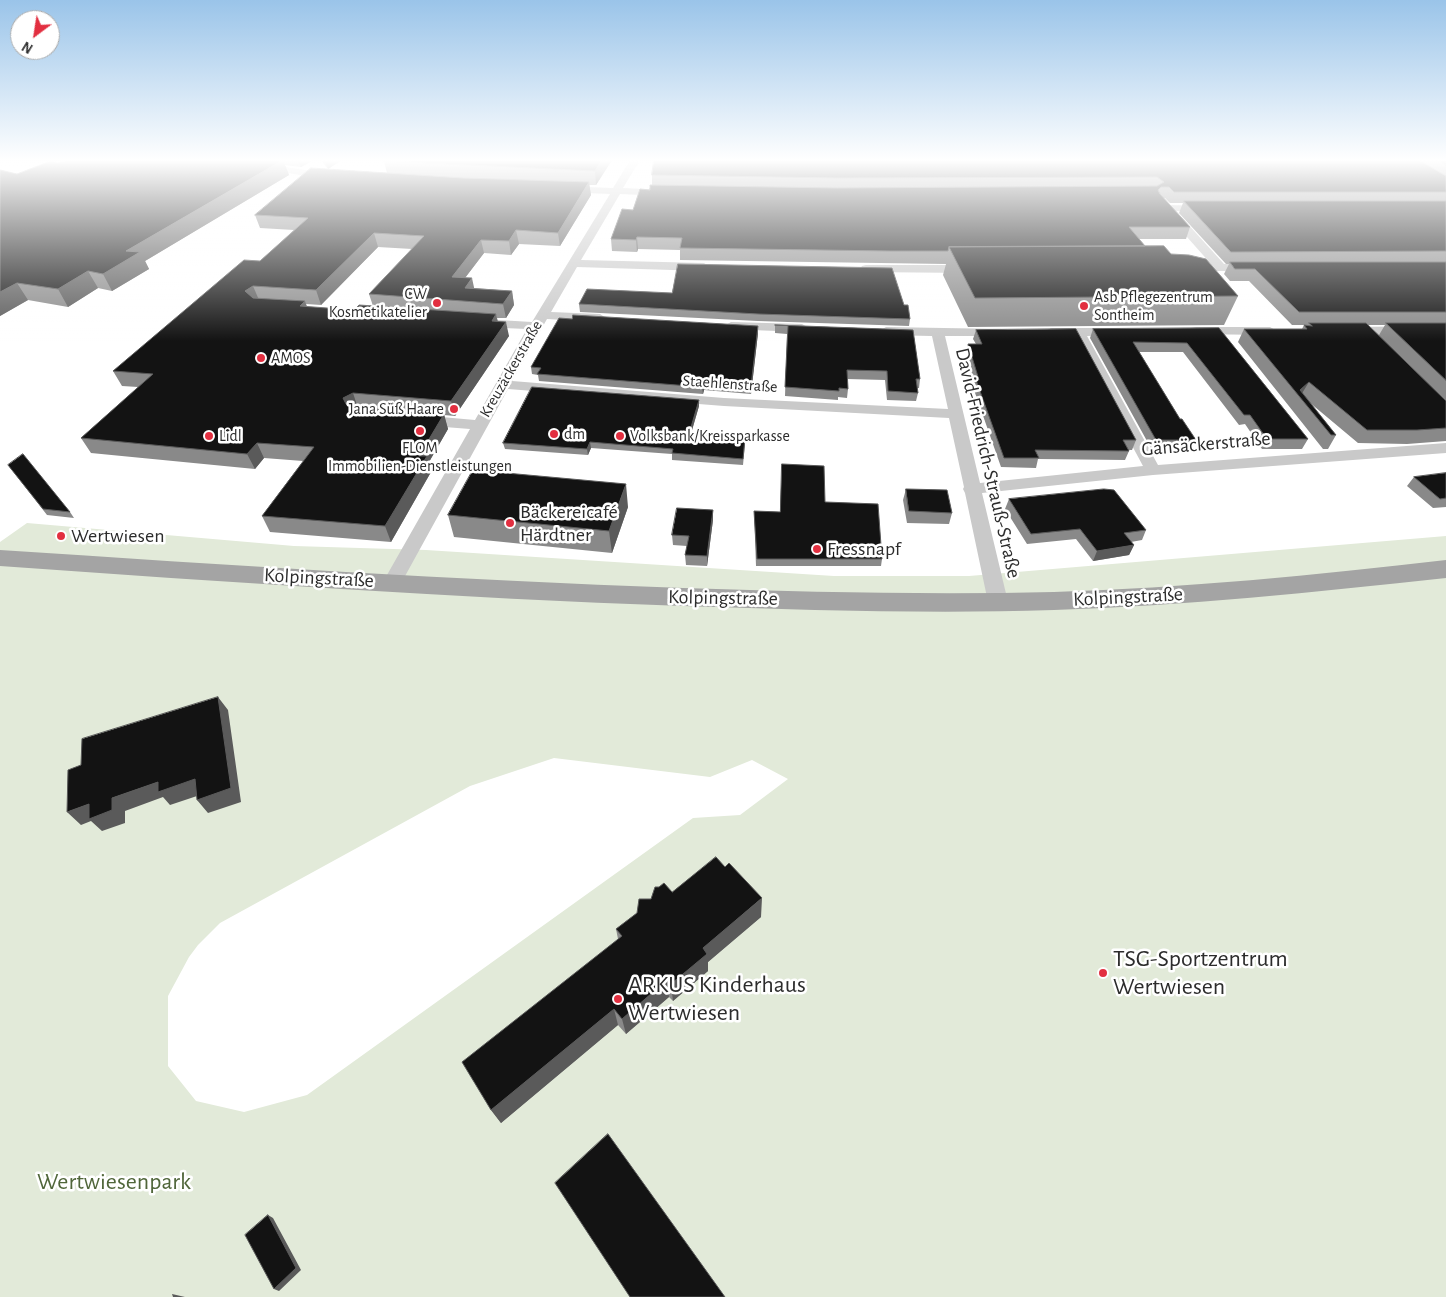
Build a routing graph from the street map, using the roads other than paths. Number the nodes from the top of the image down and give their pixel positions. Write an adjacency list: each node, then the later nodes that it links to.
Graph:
1 (600, 221): 3 (street, Kreuzäckerstraße)
2 (1178, 221): 7 (street)
3 (574, 263): 4 (street); 11 (street, Kreuzäckerstraße)
4 (721, 267)
5 (854, 268): 9 (street)
6 (1171, 268): 7 (street)
7 (1221, 268): 8 (street)
8 (1268, 268)
9 (982, 269)
10 (611, 319): 11 (street)
11 (539, 321): 12 (street); 29 (street, Kreuzäckerstraße)
12 (467, 322)
13 (718, 325): 14 (street)
14 (818, 329)
15 (1446, 330): 21 (street)
16 (878, 331): 26 (street)
17 (1182, 331): 18 (street)
18 (1220, 331): 19 (street); 28 (street)
19 (1281, 331)
20 (1336, 331): 21 (street)
21 (1363, 331): 27 (street)
22 (1012, 332): 26 (street)
23 (1040, 332): 24 (street)
24 (1078, 332): 25 (street); 36 (street)
25 (1135, 332)
26 (938, 333): 30 (street, David-Friedrich-Strauß-Straße)
27 (1377, 345)
28 (1232, 347)
29 (502, 384): 30 (street, Staehlenstraße); 32 (street, Kreuzäckerstraße)
30 (955, 414): 37 (street, David-Friedrich-Strauß-Straße)
31 (404, 419): 32 (street)
32 (479, 425): 40 (street, Kreuzäckerstraße)
33 (1306, 440): 35 (street)
34 (1446, 448): 35 (street, Gänsäckerstraße)
35 (1318, 456): 36 (street, Gänsäckerstraße)
36 (1153, 470): 37 (street, Gänsäckerstraße)
37 (971, 489): 41 (street, David-Friedrich-Strauß-Straße)
38 (0, 558): 40 (main road, Kolpingstraße)
39 (1446, 569): 41 (main road, Kolpingstraße)
40 (392, 582): 41 (main road, Kolpingstraße)
41 (998, 602)

